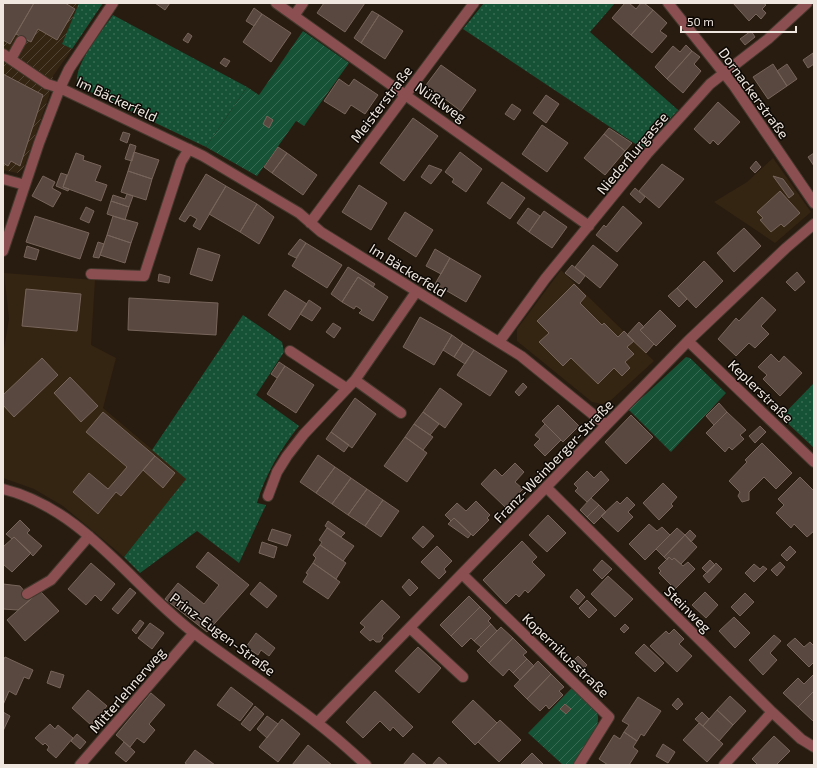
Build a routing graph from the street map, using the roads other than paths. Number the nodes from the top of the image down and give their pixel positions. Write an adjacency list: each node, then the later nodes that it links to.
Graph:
1 (113, 3): 11 (street, Im Bäckerfeld)
2 (276, 3): 7 (street, Nüßlweg)
3 (303, 3): 7 (street)
4 (474, 3): 12 (street, Meisterstraße)
5 (668, 3): 10 (street, Dornackerstraße)
6 (807, 3): 10 (street, Niederflurgasse)
7 (294, 16): 12 (street, Nüßlweg)
8 (21, 41): 9 (street)
9 (7, 56): 11 (street)
10 (724, 73): 16 (street, Dornackerstraße); 19 (street, Niederflurgasse)
11 (60, 88): 13 (street, Im Bäckerfeld); 15 (street)
12 (406, 95): 17 (street, Meisterstraße); 19 (street, Nüßlweg)
13 (189, 149): 17 (street, Im Bäckerfeld); 21 (street)
14 (3, 179): 15 (street)
15 (25, 186): 20 (street)
16 (814, 203)
17 (310, 223): 22 (street, Im Bäckerfeld)
18 (814, 224): 23 (street, Franz-Weinberger-Straße)
19 (589, 226): 24 (street, Niederflurgasse)
20 (3, 251)
21 (91, 274)
22 (416, 292): 24 (street, Im Bäckerfeld); 26 (street)
23 (688, 340): 29 (street, Franz-Weinberger-Straße); 30 (street, Keplerstraße)
24 (499, 342): 29 (street, Im Bäckerfeld)
25 (290, 350): 27 (street)
26 (355, 380): 27 (street); 28 (street)
27 (346, 388): 33 (street)
28 (402, 413)
29 (606, 425): 31 (street, Franz-Weinberger-Straße)
30 (814, 462)
31 (546, 487): 35 (street, Franz-Weinberger-Straße); 40 (street, Steinweg)
32 (3, 489): 34 (street, Prinz-Eugen-Straße)
33 (268, 496)
34 (89, 536): 36 (street); 38 (street, Prinz-Eugen-Straße)
35 (462, 574): 37 (street, Franz-Weinberger-Straße); 45 (street, Kopernikusstraße)
36 (27, 594)
37 (410, 628): 39 (street); 41 (street, Franz-Weinberger-Straße)
38 (194, 633): 41 (street, Prinz-Eugen-Straße); 43 (street, Mitterlehnerweg)
39 (463, 678)
40 (772, 712): 42 (street, Steinweg); 46 (street)
41 (317, 723): 44 (street, Prinz-Eugen-Straße)
42 (814, 747)
43 (80, 765)
44 (366, 765)
45 (579, 765)
46 (724, 765)

